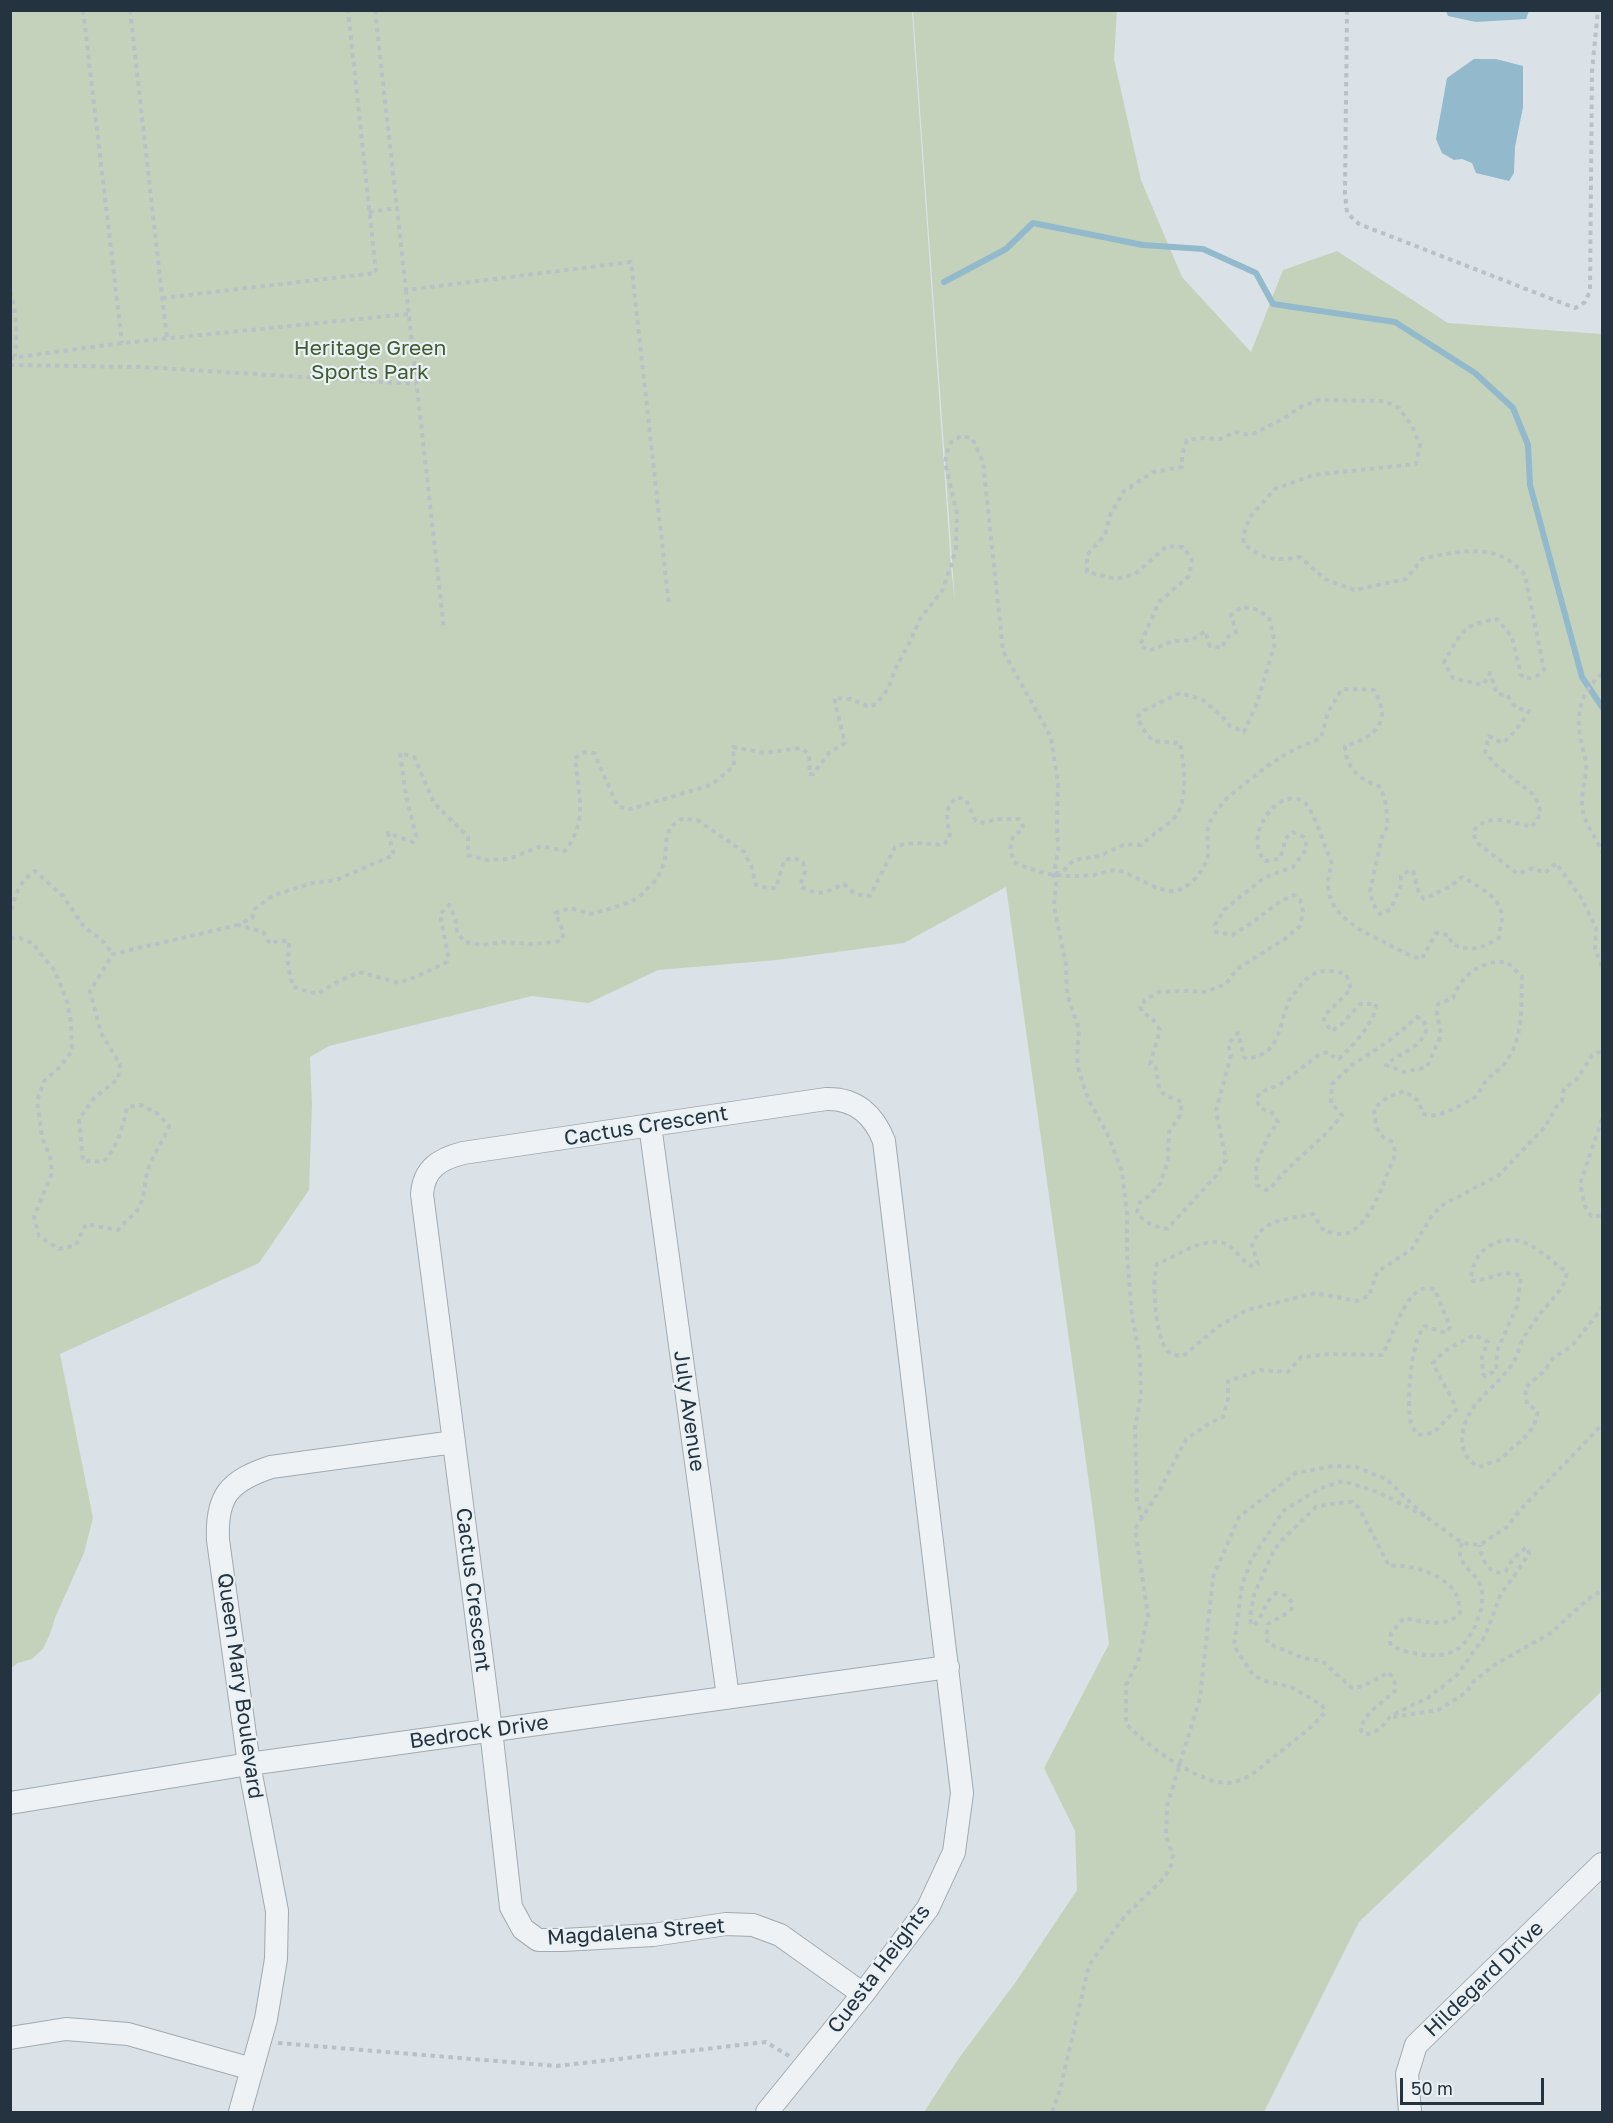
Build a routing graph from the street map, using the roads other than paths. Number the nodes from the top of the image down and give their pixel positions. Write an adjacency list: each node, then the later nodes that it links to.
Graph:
1 (651, 1125): 2 (street, Cactus Crescent); 3 (street, Cactus Crescent); 4 (street, July Avenue)
2 (454, 1442): 5 (street, Cactus Crescent); 6 (street, Queen Mary Boulevard)
3 (948, 1667): 4 (street, Bedrock Drive); 9 (street, Cuesta Heights)
4 (728, 1697): 5 (street, Bedrock Drive)
5 (491, 1731): 6 (street, Bedrock Drive); 9 (street, Magdalena Street)
6 (249, 1764): 7 (street, Bedrock Drive); 11 (street, Queen Mary Boulevard)
7 (10, 1803)
8 (1602, 1864): 14 (street, Hildegard Drive)
9 (863, 1994): 13 (street, Cuesta Heights)
10 (10, 2038): 11 (street)
11 (252, 2069): 12 (street, Queen Mary Boulevard)
12 (240, 2112)
13 (767, 2112)
14 (1410, 2112)

